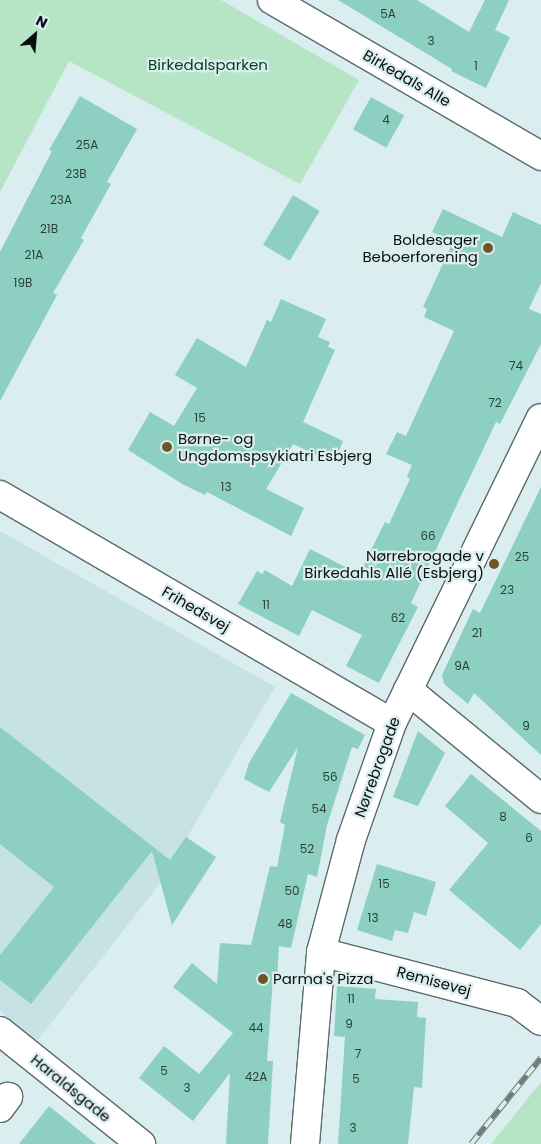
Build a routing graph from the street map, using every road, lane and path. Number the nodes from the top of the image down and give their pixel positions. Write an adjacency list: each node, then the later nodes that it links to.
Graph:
1 (272, 0): 2 (street, Birkedals Alle)
2 (541, 156)
3 (541, 418): 5 (street, Nørrebrogade)
4 (0, 495): 6 (street, Frihedsvej)
5 (408, 690): 6 (street, Nørrebrogade); 7 (street)
6 (392, 723): 8 (street, Nørrebrogade)
7 (541, 799)
8 (321, 952): 9 (street, Remisevej); 12 (street, Nørrebrogade)
9 (541, 1021)
10 (0, 1031): 11 (street, Haraldsgade)
11 (141, 1144)
12 (305, 1144)

